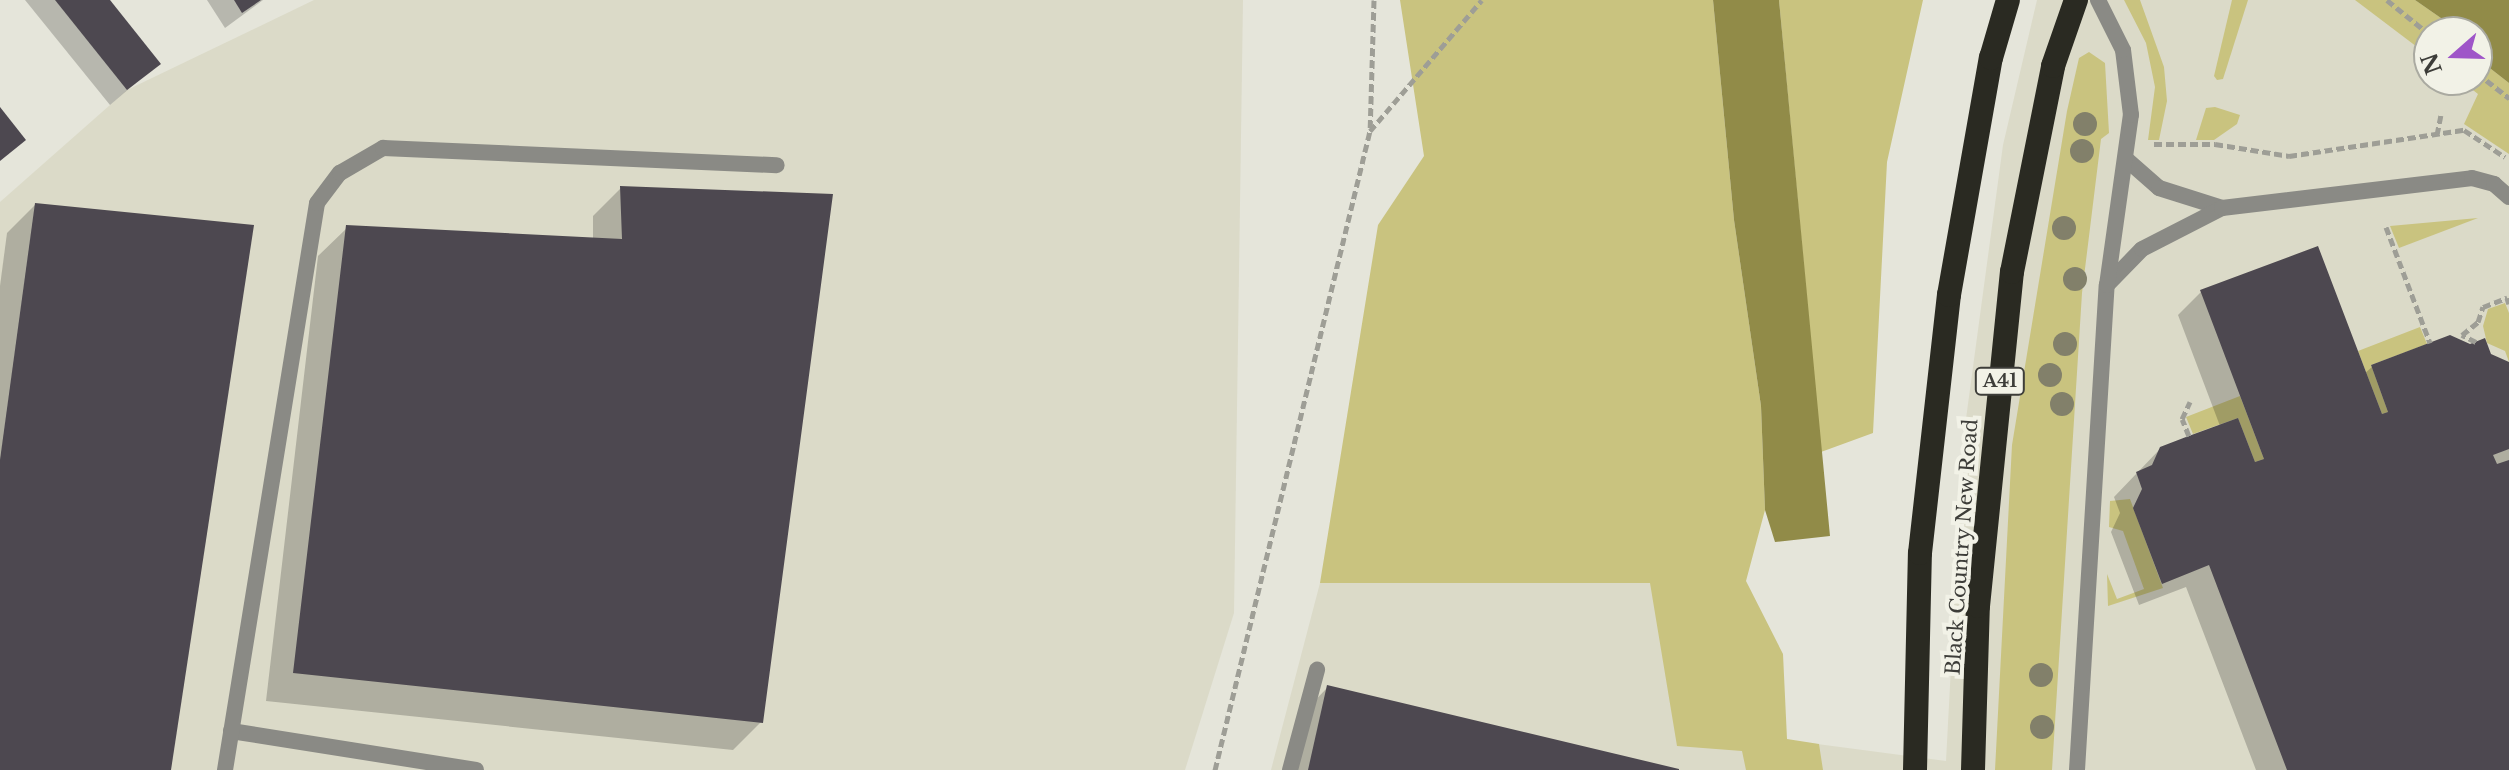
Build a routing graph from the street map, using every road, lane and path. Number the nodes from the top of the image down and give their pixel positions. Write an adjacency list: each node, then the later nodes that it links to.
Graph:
1 (1374, 0): 11 (path)
2 (1482, 0): 11 (path)
3 (2008, 0): 32 (highway, Black Country New Road)
4 (2076, 0): 33 (highway, Black Country New Road / A41)
5 (2098, 0): 14 (lane)
6 (2387, 0): 7 (path)
7 (2413, 21)
8 (2493, 86): 9 (path)
9 (2509, 98)
10 (2441, 115): 12 (path)
11 (1370, 131): 30 (path)
12 (2437, 135): 13 (path); 15 (path)
13 (2147, 144)
14 (2126, 159): 18 (lane); 20 (lane)
15 (2509, 160)
16 (777, 165): 27 (lane)
17 (2509, 197): 18 (lane)
18 (2222, 208): 20 (lane)
19 (2386, 227): 23 (path)
20 (2107, 285): 34 (lane)
21 (2509, 304): 22 (path)
22 (2476, 342)
23 (2430, 343)
24 (2190, 402): 25 (path)
25 (2189, 436)
26 (1317, 670): 31 (lane)
27 (231, 731): 28 (lane); 29 (lane)
28 (225, 770)
29 (476, 770)
30 (1215, 770)
31 (1290, 770)
32 (1915, 770)
33 (1973, 770)
34 (2077, 770)

